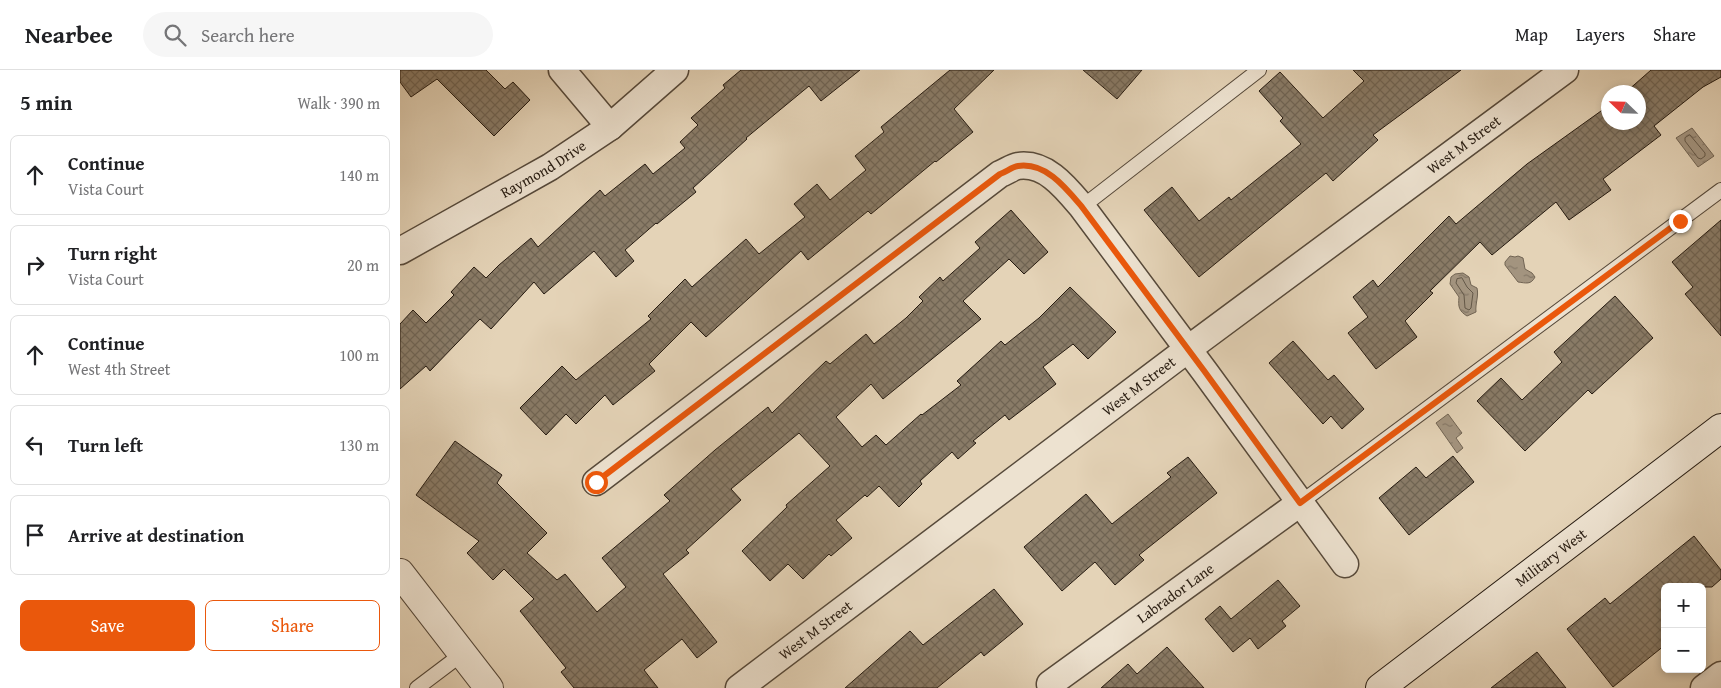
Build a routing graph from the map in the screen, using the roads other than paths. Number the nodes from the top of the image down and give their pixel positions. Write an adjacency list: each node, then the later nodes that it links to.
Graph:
1 (562, 70): 5 (street)
2 (675, 70): 5 (street, Raymond Drive)
3 (1259, 70): 7 (lane)
4 (1565, 70): 9 (street, West M Street)
5 (610, 127): 8 (street, Raymond Drive)
6 (1721, 190): 12 (lane)
7 (1082, 207): 9 (street); 11 (street)
8 (400, 251)
9 (1188, 349): 12 (street); 20 (street, West M Street)
10 (1721, 428): 21 (main road, Military West)
11 (596, 482)
12 (1300, 503): 13 (street); 17 (street, Labrador Lane)
13 (1345, 564)
14 (400, 573): 15 (main road)
15 (462, 654): 18 (lane); 19 (main road)
16 (1721, 675): 22 (street)
17 (1050, 684)
18 (417, 688)
19 (489, 688)
20 (739, 688)
21 (1380, 688)
22 (1704, 688)

